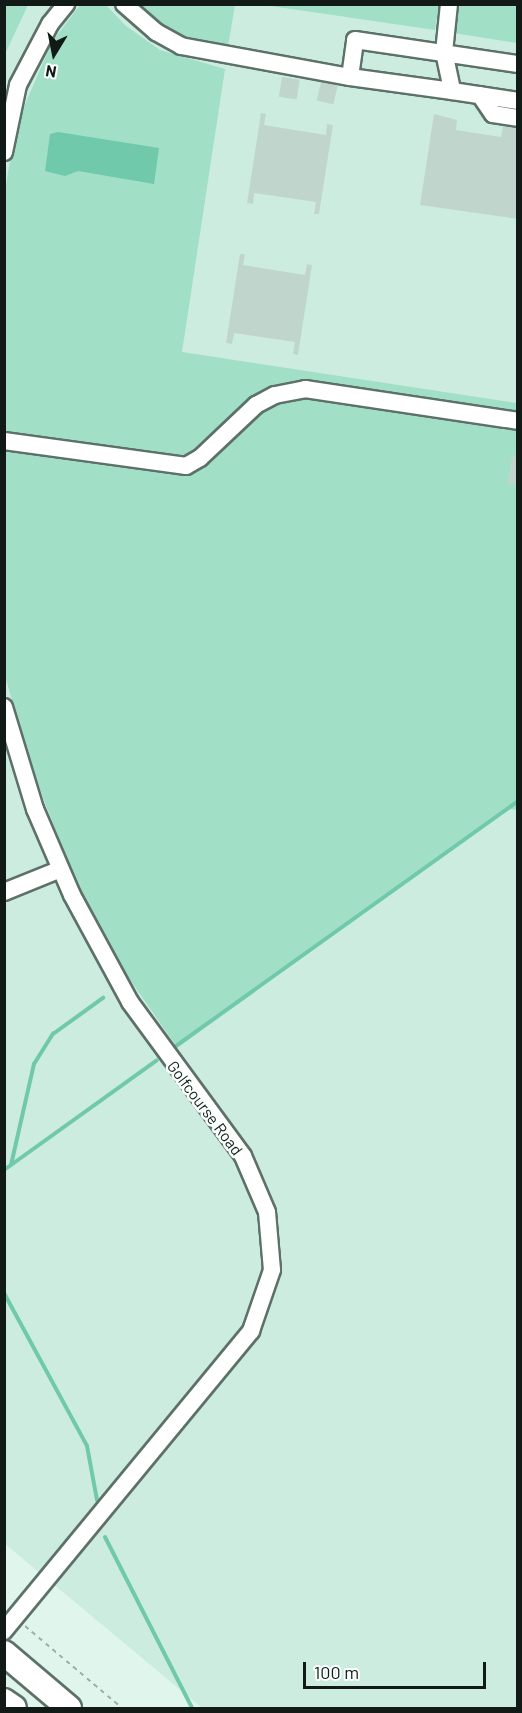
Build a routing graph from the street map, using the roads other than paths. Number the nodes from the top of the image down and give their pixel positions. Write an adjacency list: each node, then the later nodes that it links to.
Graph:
1 (66, 4): 11 (street)
2 (124, 4): 6 (street)
3 (449, 4): 4 (street)
4 (444, 52): 5 (street); 6 (street); 7 (street)
5 (518, 64)
6 (350, 77): 7 (street)
7 (452, 91): 8 (street)
8 (480, 95): 9 (street); 10 (street)
9 (518, 101)
10 (518, 118)
11 (4, 152)
12 (518, 421): 13 (street)
13 (4, 441)
14 (4, 707): 15 (street, Golfcourse Road)
15 (61, 869): 16 (street); 17 (street, Golfcourse Road)
16 (4, 892)
17 (10, 1625)
18 (4, 1653): 23 (highway)
19 (4, 1668): 22 (highway)
20 (4, 1701): 21 (highway)
21 (14, 1708)
22 (52, 1708)
23 (69, 1708)

